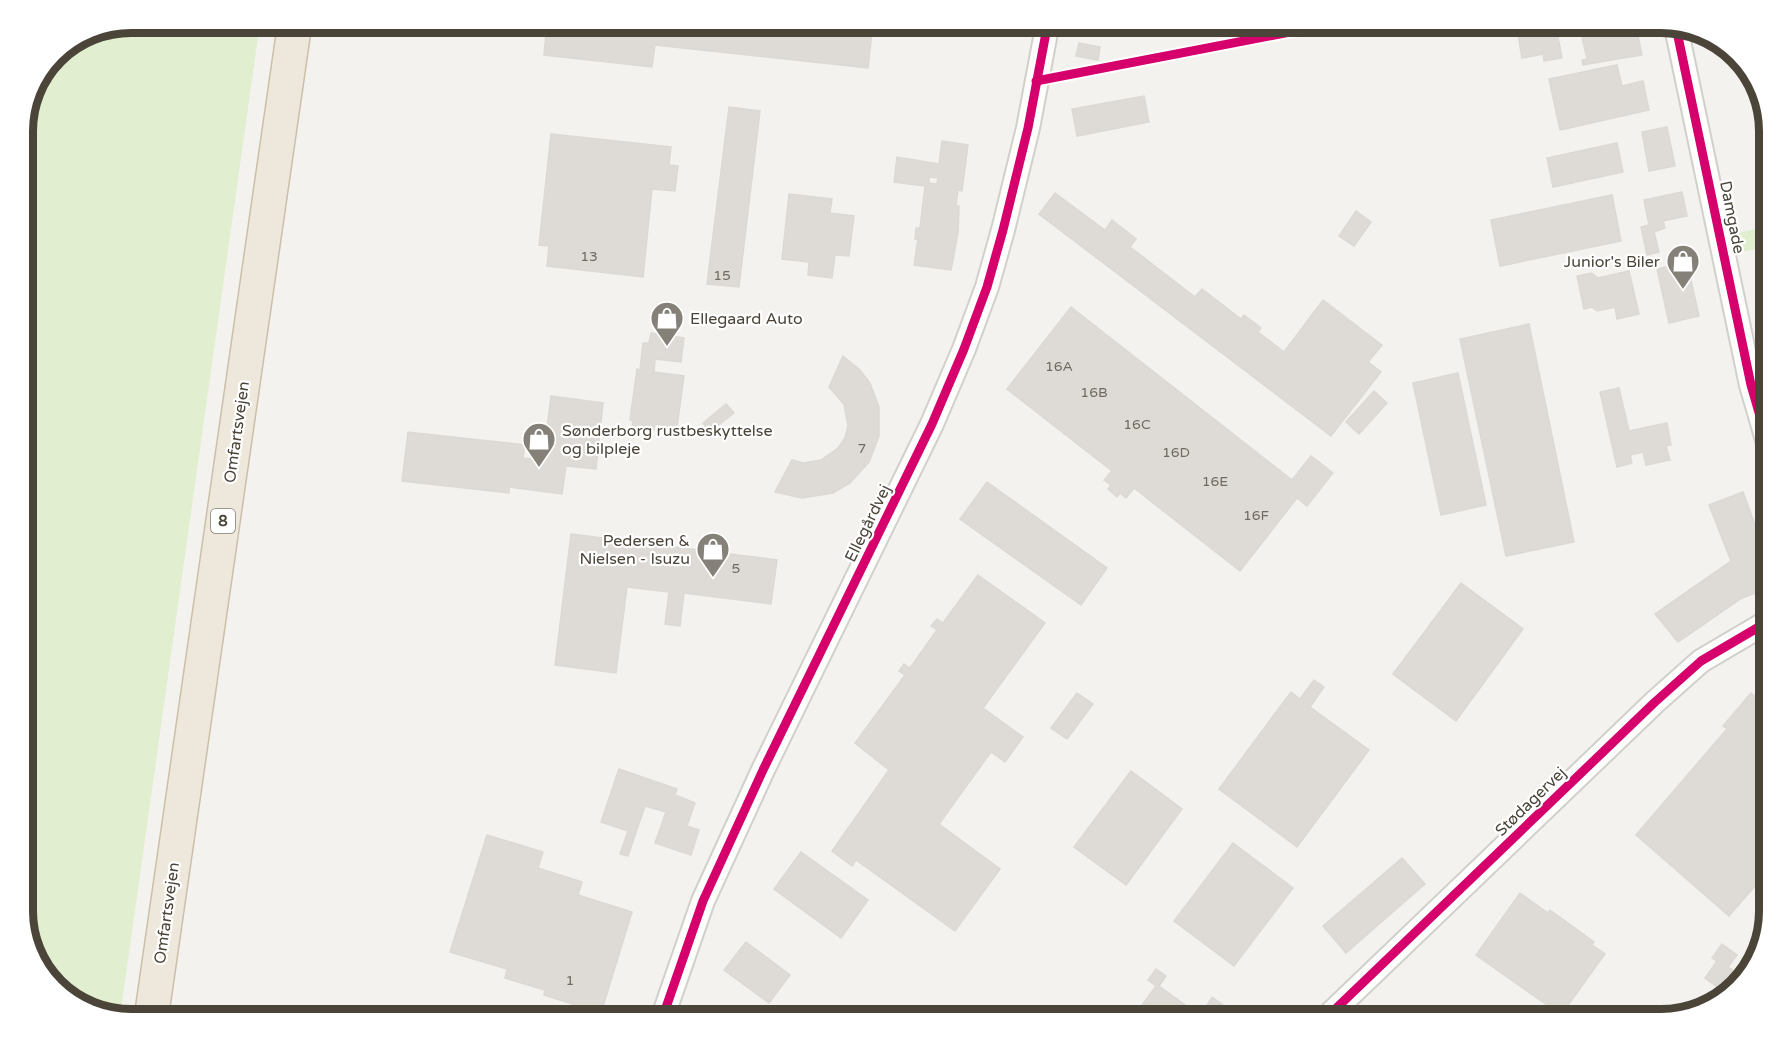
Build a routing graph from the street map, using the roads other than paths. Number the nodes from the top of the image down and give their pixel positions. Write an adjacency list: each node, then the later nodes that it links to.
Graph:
1 (293, 33): 6 (highway, Omfartsvejen / 8)
2 (1046, 33): 7 (street, Ellegårdvej)
3 (1678, 35): 4 (street, Damgade)
4 (1759, 413)
5 (1759, 627): 8 (street, Stødagervej)
6 (153, 1009)
7 (666, 1009)
8 (1336, 1009)

